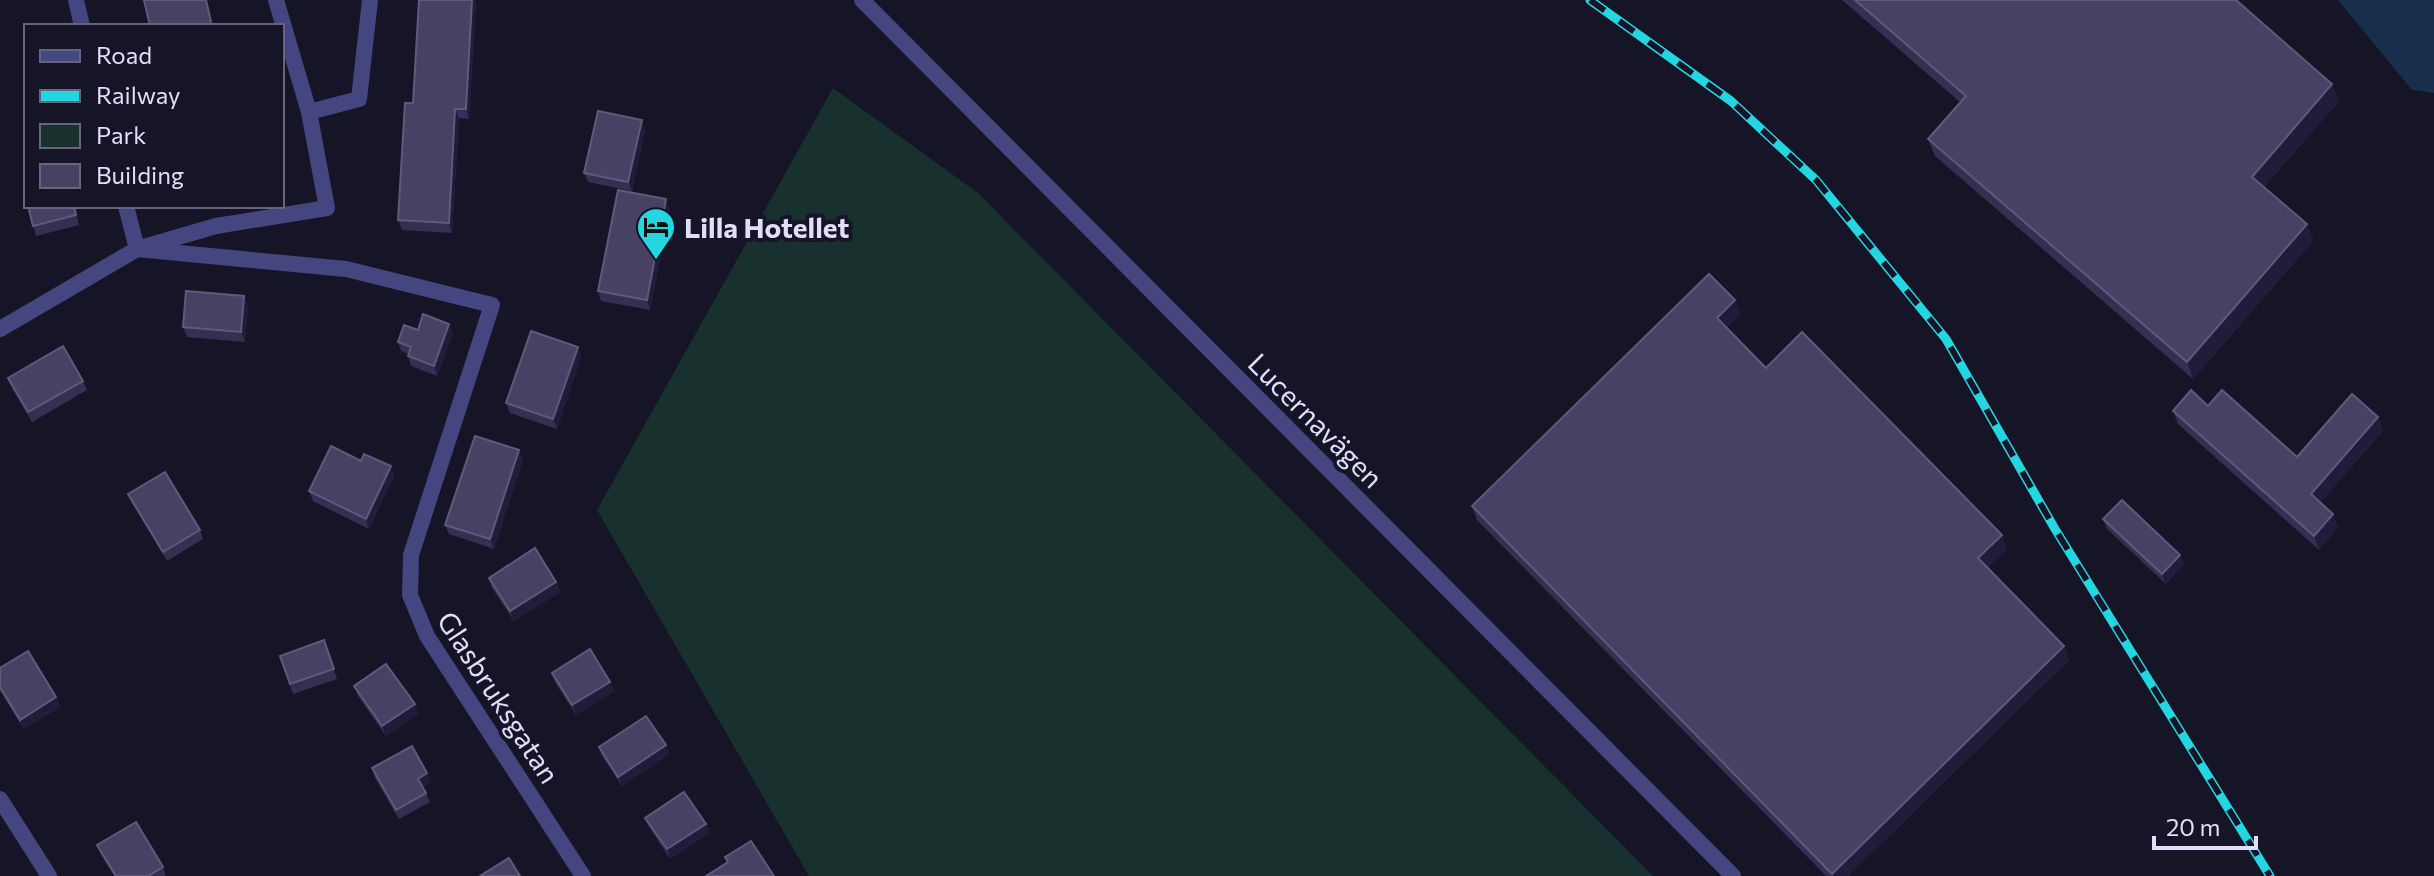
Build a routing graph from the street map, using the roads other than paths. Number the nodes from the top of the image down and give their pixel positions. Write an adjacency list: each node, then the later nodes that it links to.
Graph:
1 (76, 0): 5 (street)
2 (276, 0): 6 (street)
3 (370, 0): 8 (street)
4 (862, 0): 15 (street, Lucernavägen)
5 (82, 24)
6 (283, 24)
7 (284, 27): 8 (street)
8 (309, 112): 10 (street)
9 (127, 208): 10 (street)
10 (137, 249): 11 (street); 14 (street, Glasbruksgatan)
11 (0, 329)
12 (0, 799): 13 (street)
13 (49, 876)
14 (583, 876)
15 (1733, 876)

